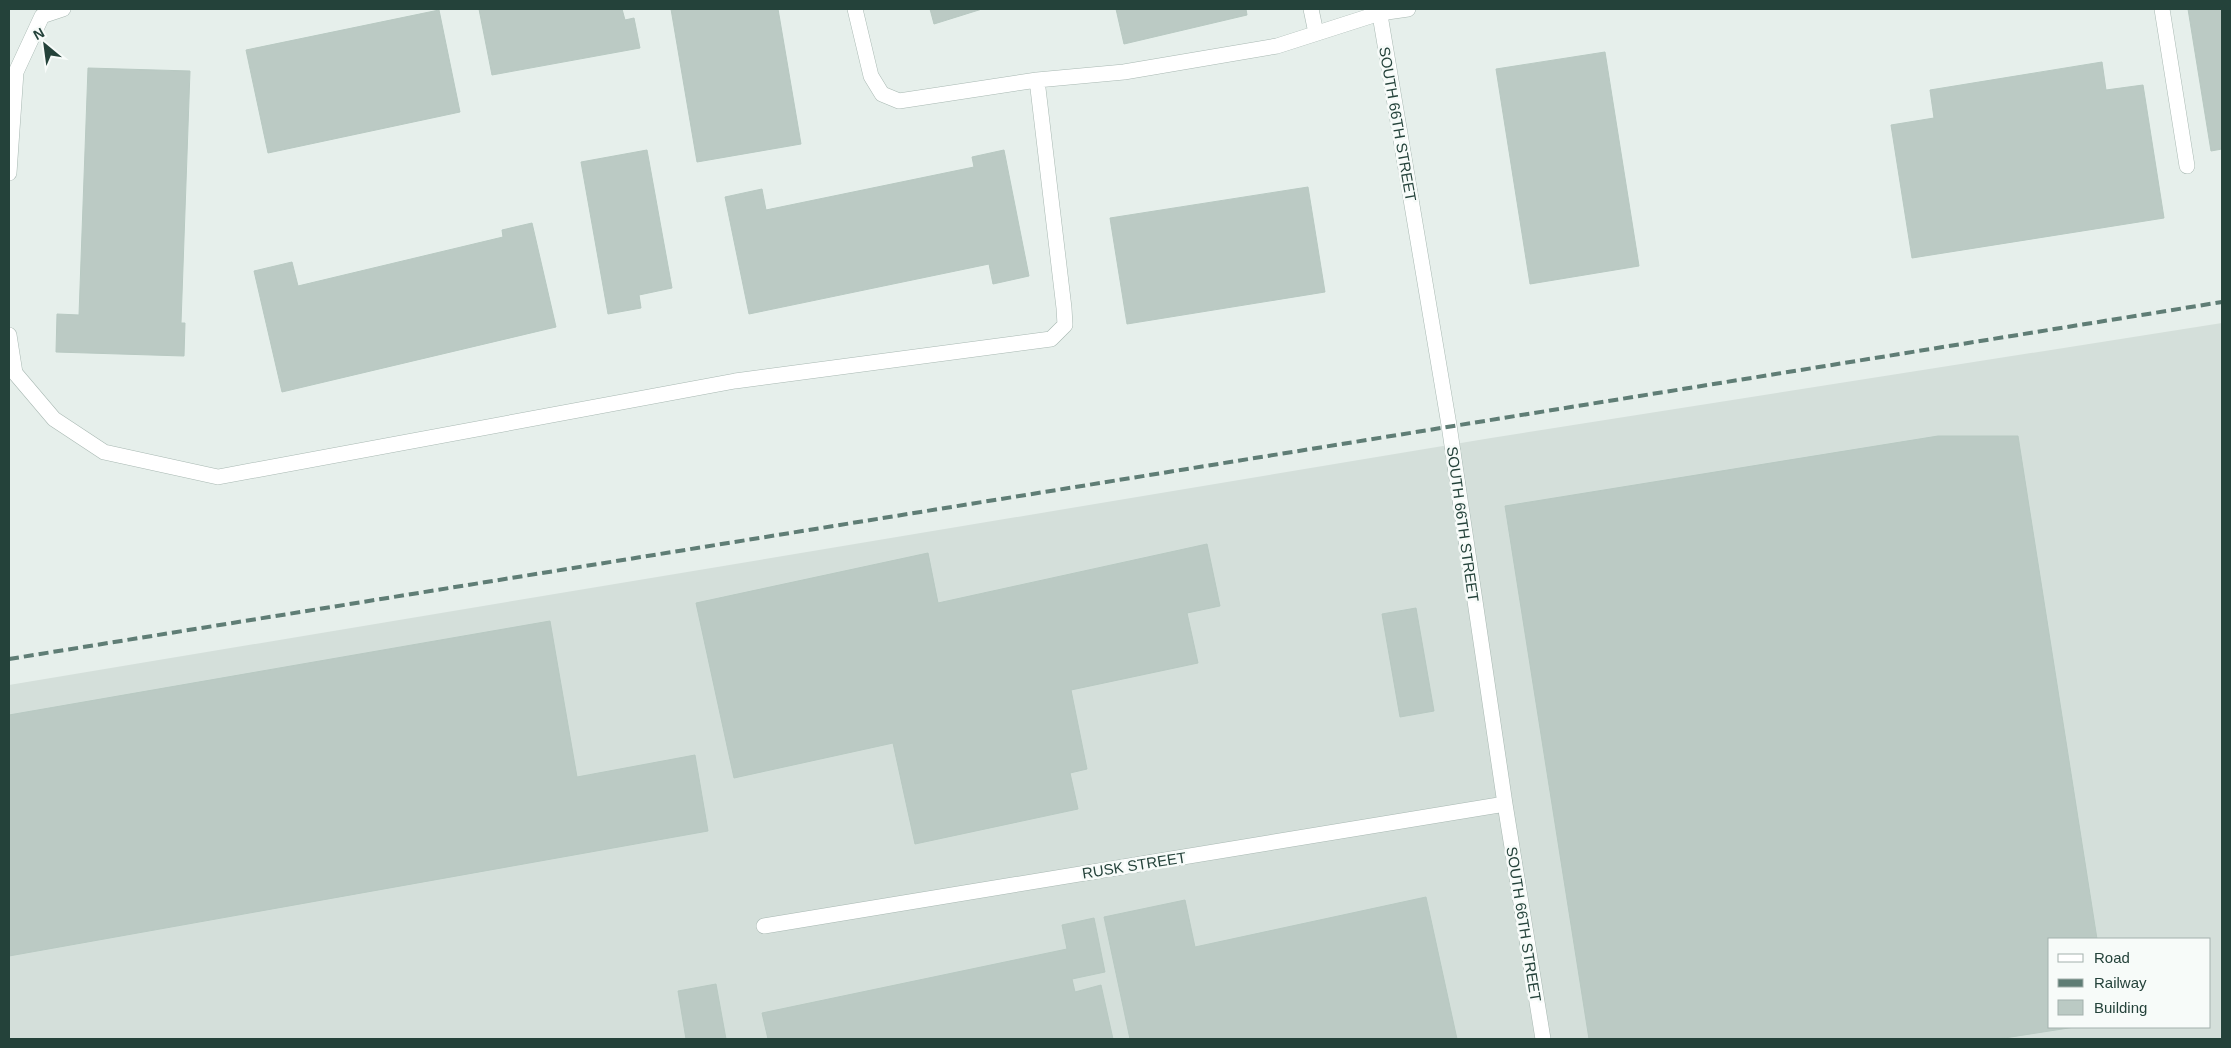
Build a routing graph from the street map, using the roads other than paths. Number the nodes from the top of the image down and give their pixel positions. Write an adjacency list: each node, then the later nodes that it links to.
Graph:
1 (63, 9): 10 (street)
2 (855, 9): 8 (street)
3 (1311, 9): 7 (street)
4 (1408, 9): 6 (street)
5 (2162, 9): 9 (street)
6 (1380, 11): 7 (street); 12 (street, SOUTH 66TH STREET)
7 (1316, 33): 8 (street)
8 (1037, 80): 11 (street)
9 (2187, 166)
10 (9, 172)
11 (9, 336)
12 (1504, 804): 13 (street, RUSK STREET); 14 (street, SOUTH 66TH STREET)
13 (764, 926)
14 (1543, 1039)

